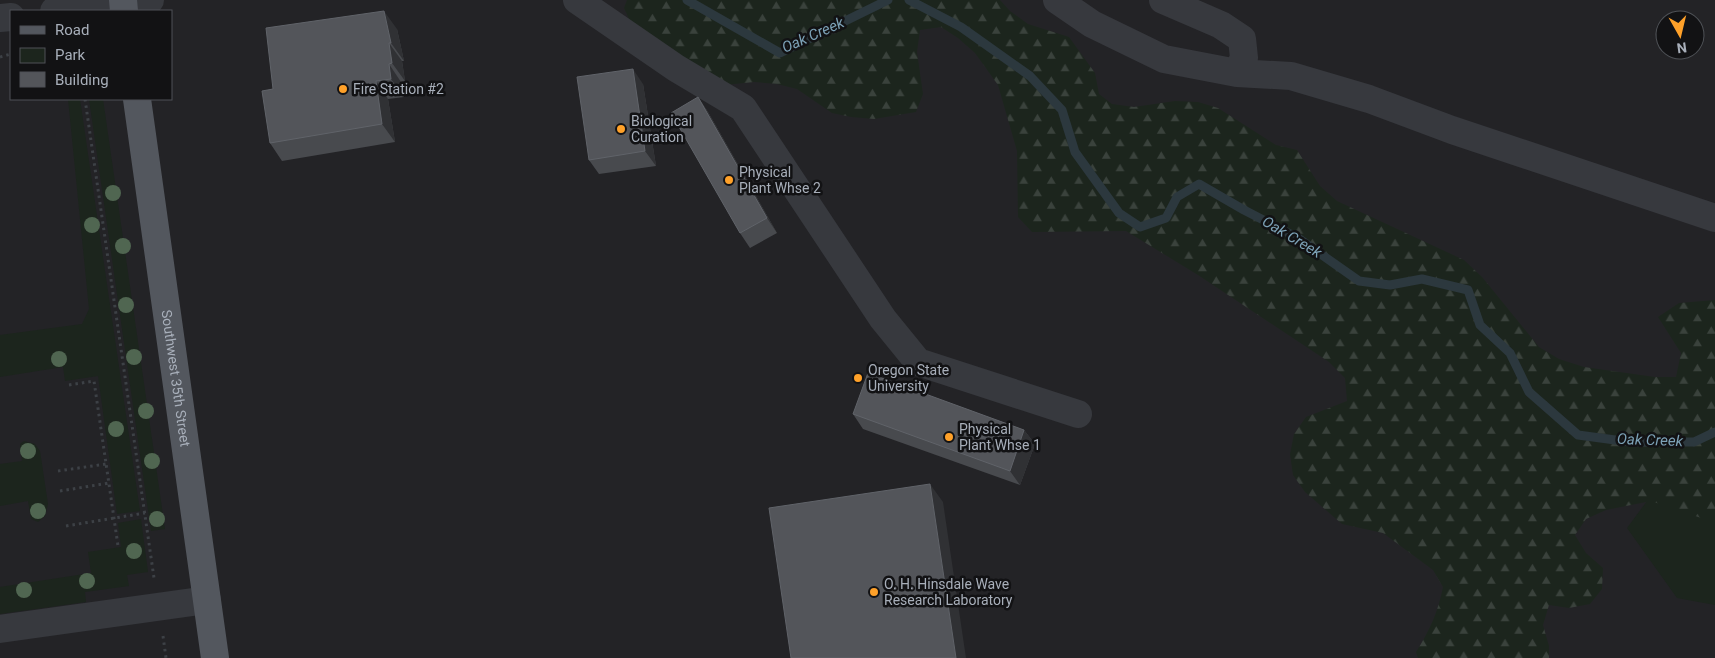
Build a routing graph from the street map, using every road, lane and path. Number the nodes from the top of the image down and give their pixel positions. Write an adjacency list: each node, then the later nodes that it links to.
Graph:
1 (150, 0): 5 (street)
2 (577, 0): 12 (street)
3 (1057, 0): 7 (street)
4 (1163, 0): 7 (street)
5 (124, 5): 6 (street)
6 (66, 10)
7 (1237, 73): 10 (street)
8 (85, 100): 17 (path)
9 (137, 100): 21 (main road, Southwest 35th Street)
10 (1715, 218)
11 (69, 385): 13 (path)
12 (1078, 414)
13 (106, 464): 14 (path); 15 (path)
14 (58, 471)
15 (108, 483): 16 (path); 18 (path)
16 (60, 491)
17 (145, 513): 18 (path); 22 (path)
18 (114, 519): 19 (path); 20 (path)
19 (66, 526)
20 (118, 546)
21 (208, 600): 22 (street); 25 (main road, Southwest 35th Street)
22 (158, 607): 23 (street); 24 (path)
23 (0, 629)
24 (166, 658)
25 (215, 658)

